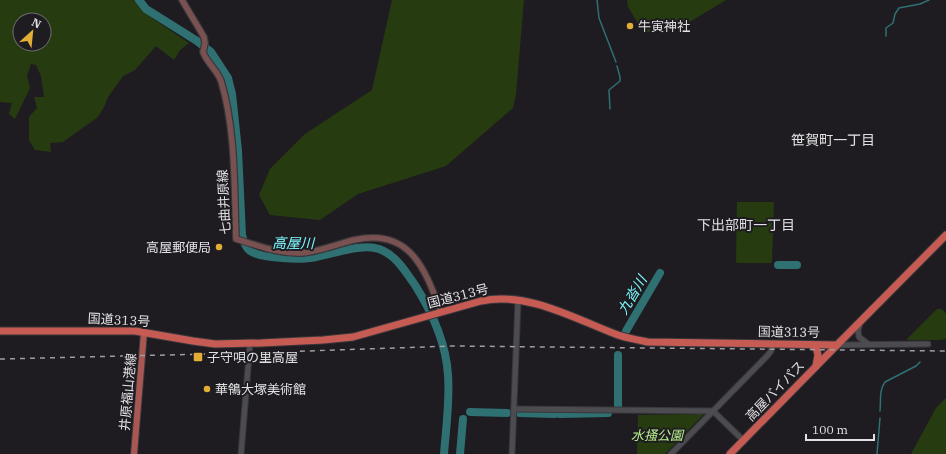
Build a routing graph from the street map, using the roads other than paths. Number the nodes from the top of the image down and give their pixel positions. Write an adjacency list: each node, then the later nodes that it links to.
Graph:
1 (182, 0): 4 (main road, 七曲井原線)
2 (946, 236): 5 (highway, 国道313号)
3 (518, 301): 4 (highway, 国道313号); 9 (highway, 国道313号); 15 (street)
4 (440, 312): 8 (highway, 国道313号)
5 (861, 320): 11 (street); 13 (highway, 国道313号)
6 (0, 331): 7 (highway, 国道313号)
7 (144, 332): 8 (highway, 国道313号); 18 (main road, 井原福山港線)
8 (250, 344): 19 (street)
9 (772, 344): 10 (highway, 国道313号); 16 (street)
10 (808, 344): 13 (highway, 国道313号); 14 (highway)
11 (870, 344): 12 (street); 13 (street)
12 (928, 344)
13 (837, 345): 14 (highway, 高屋バイパス)
14 (816, 366): 17 (highway, 高屋バイパス)
15 (514, 409): 16 (street); 20 (street)
16 (713, 411): 17 (street); 21 (street)
17 (744, 441): 22 (highway, 高屋バイパス)
18 (134, 454)
19 (241, 454)
20 (512, 454)
21 (671, 454)
22 (730, 454)

